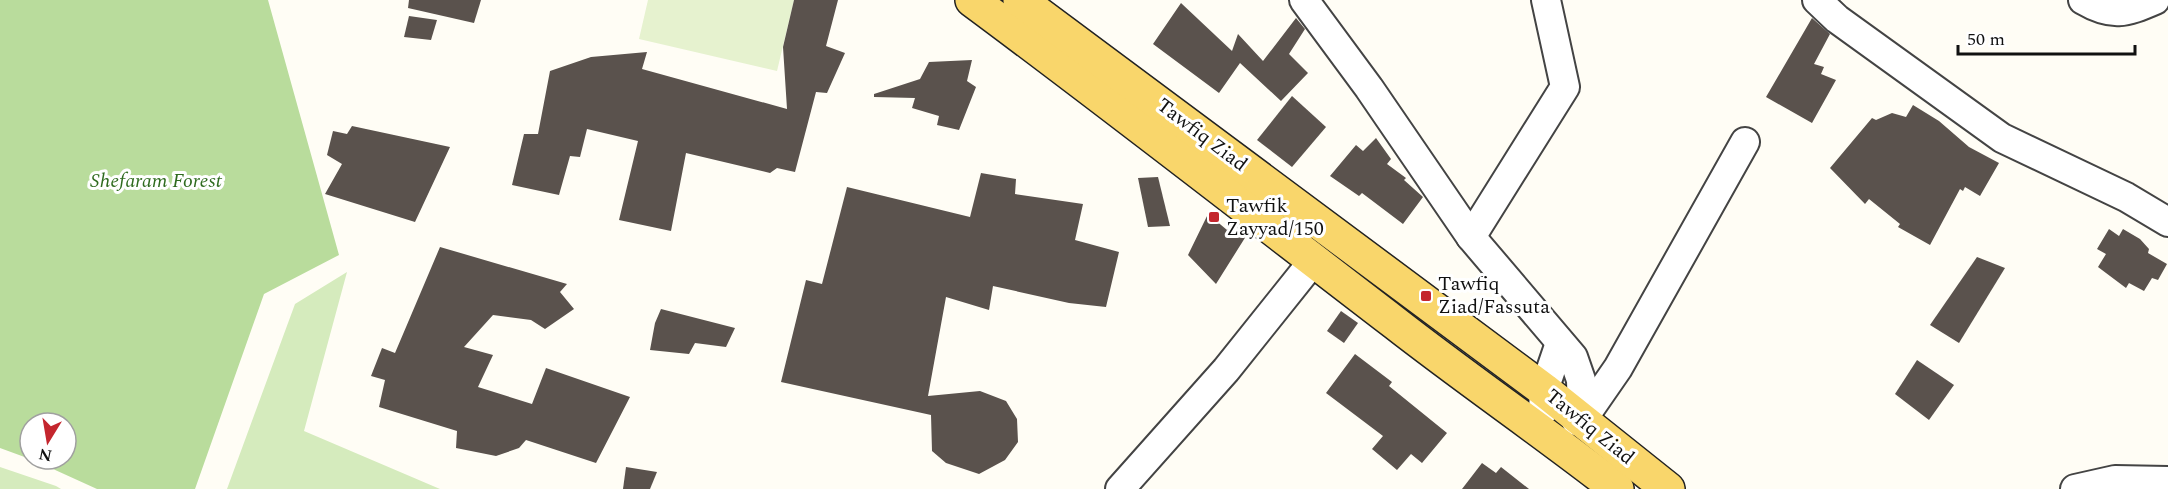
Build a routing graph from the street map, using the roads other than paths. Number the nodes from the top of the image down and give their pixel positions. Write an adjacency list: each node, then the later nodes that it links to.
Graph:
1 (972, 0): 11 (main road, Tawfiq Ziad)
2 (1020, 0): 13 (main road, Tawfiq Ziad)
3 (1304, 0): 10 (street)
4 (1546, 0): 10 (street)
5 (1817, 0): 9 (street)
6 (2083, 0): 7 (street)
7 (2155, 0)
8 (1745, 142): 14 (street)
9 (2168, 222)
10 (1471, 237): 12 (street)
11 (1314, 260): 15 (main road, Tawfiq Ziad); 17 (street)
12 (1560, 343): 13 (street); 14 (street)
13 (1544, 390): 14 (main road, Tawfiq Ziad); 15 (street)
14 (1582, 420): 15 (street); 19 (main road, Tawfiq Ziad)
15 (1542, 430): 18 (main road, Tawfiq Ziad)
16 (2168, 481): 20 (street)
17 (1120, 489)
18 (1617, 489)
19 (1668, 489)
20 (2075, 489)

